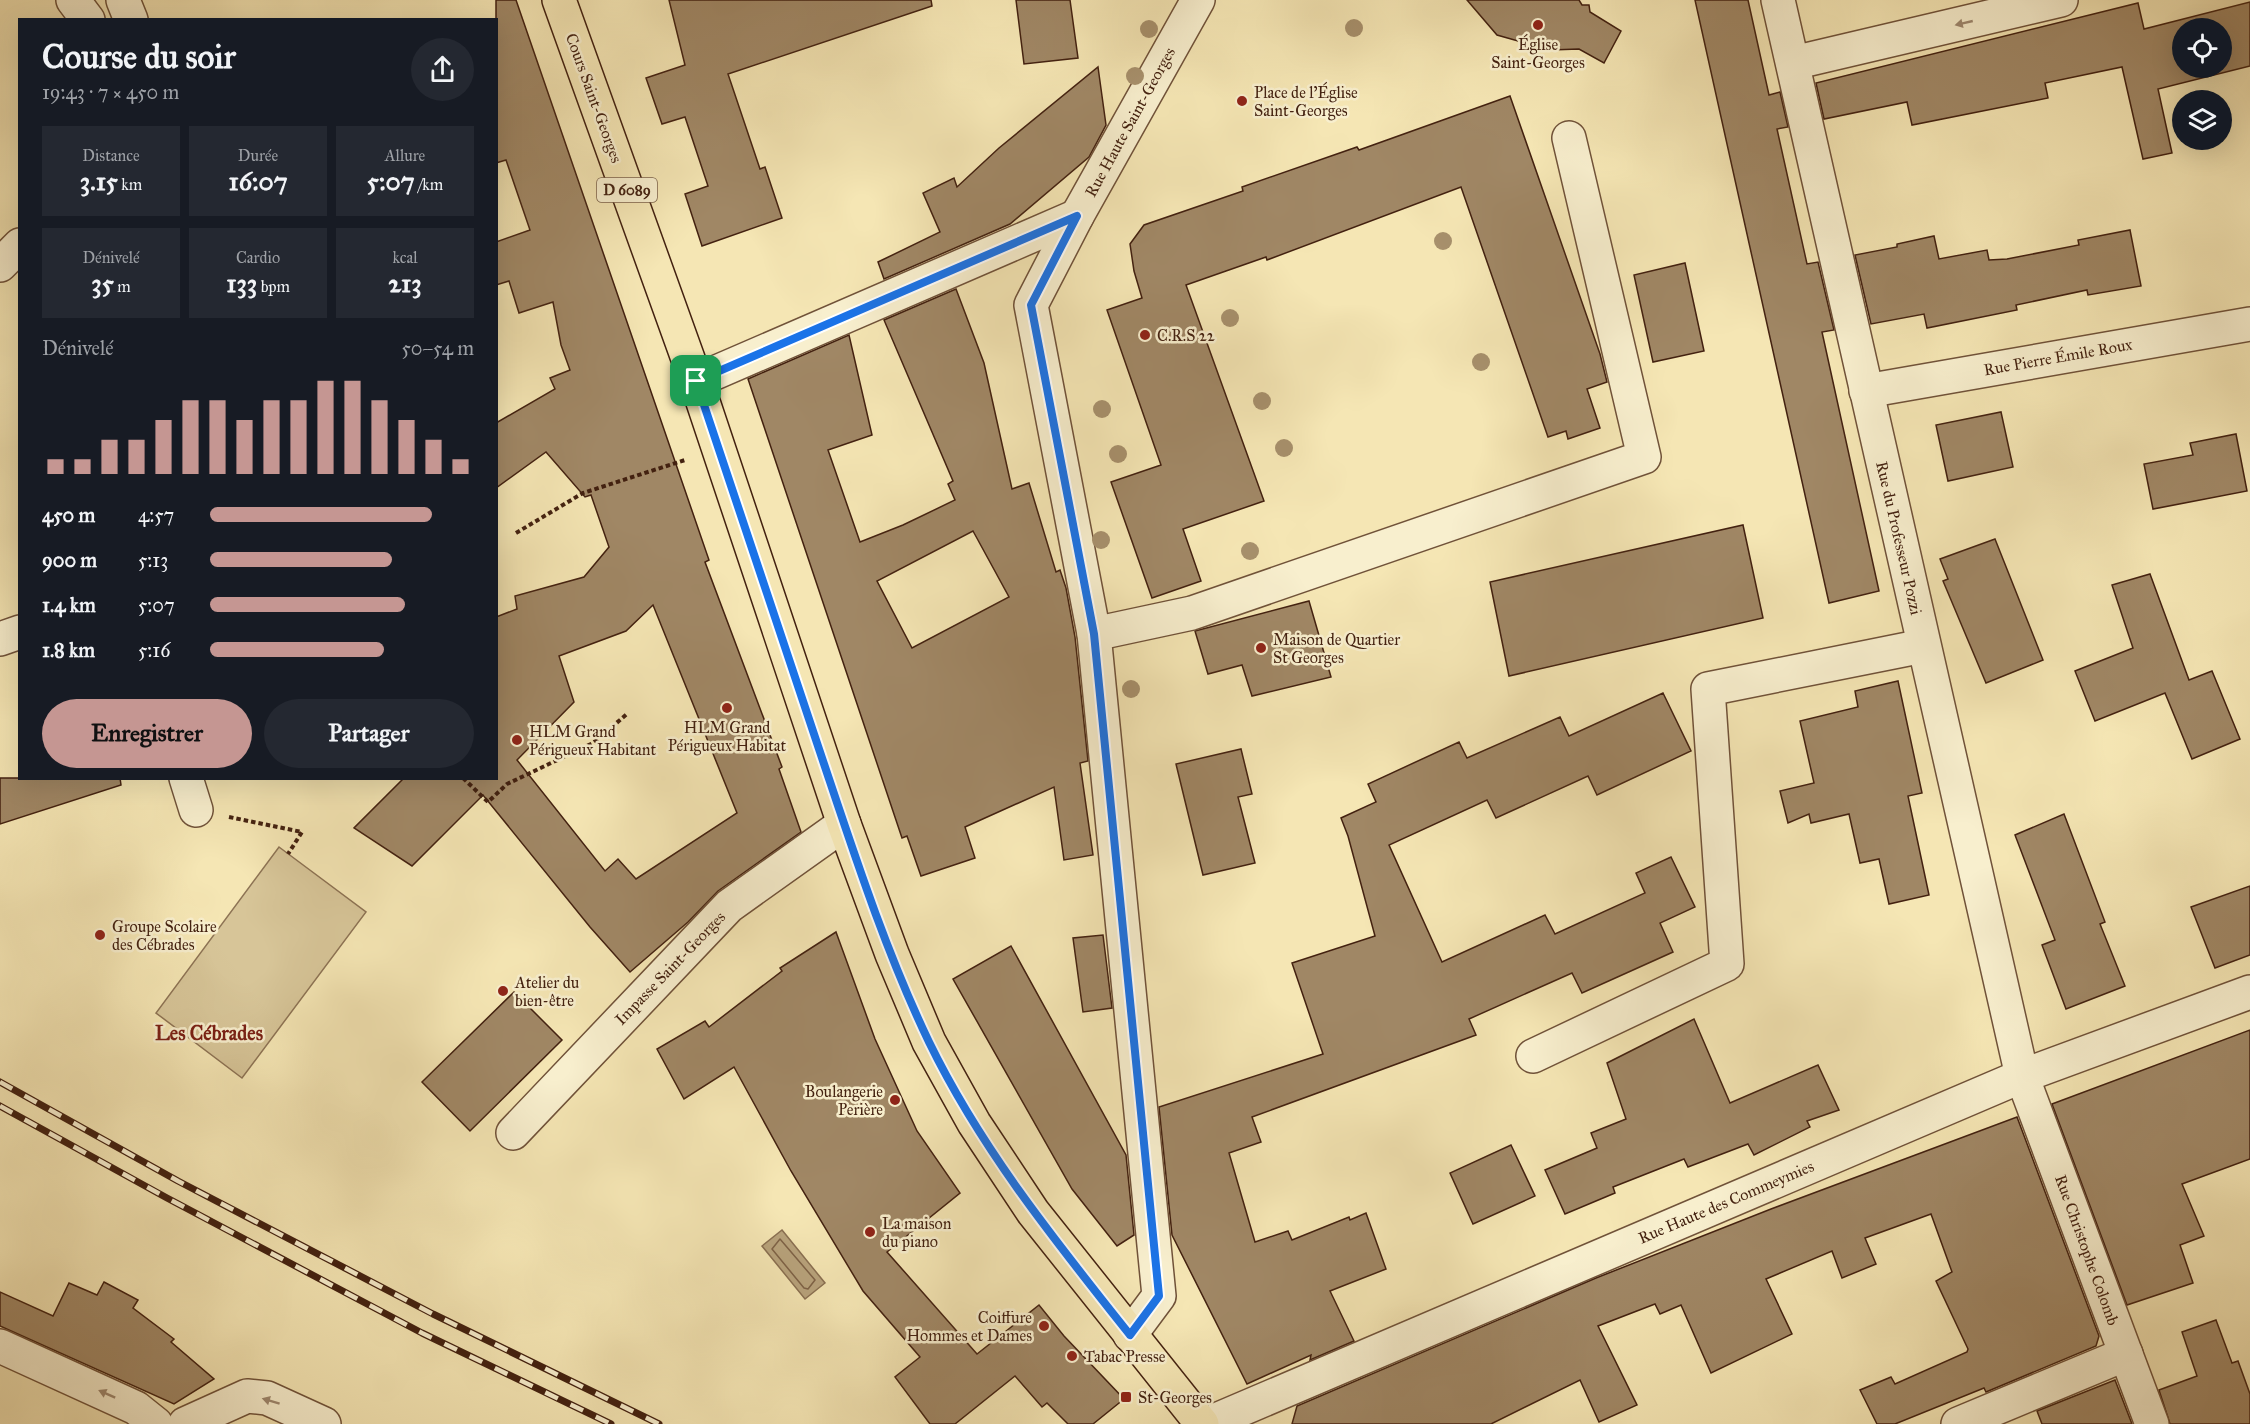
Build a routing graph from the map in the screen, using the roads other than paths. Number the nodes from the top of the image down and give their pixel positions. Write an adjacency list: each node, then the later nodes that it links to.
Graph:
1 (73, 0): 7 (street)
2 (123, 0): 8 (street)
3 (559, 0): 15 (main road, Cours Saint-Georges / D 6089)
4 (1198, 0): 11 (street, Rue Haute Saint-Georges)
5 (1778, 0): 9 (street, Rue du Professeur Pozzi)
6 (2061, 0): 9 (street, one-way to 9)
7 (86, 18)
8 (130, 18)
9 (1792, 63): 16 (street, Rue du Professeur Pozzi)
10 (1569, 138): 18 (street)
11 (1077, 216): 15 (street); 18 (street, Rue Haute Saint-Georges)
12 (18, 247): 13 (street)
13 (0, 265)
14 (2250, 324): 16 (street, Rue Pierre Émile Roux)
15 (696, 381): 23 (main road, Cours Saint-Georges / D 6089)
16 (1866, 391): 20 (street, Rue du Professeur Pozzi)
17 (18, 633): 19 (street)
18 (1094, 634): 28 (street, Rue Haute Saint-Georges)
19 (0, 639)
20 (1923, 646): 25 (street); 26 (street, Rue du Professeur Pozzi)
21 (187, 780): 22 (street)
22 (196, 810)
23 (844, 824): 27 (street, Impasse Saint-Georges); 28 (main road, Cours Saint-Georges / D 6089)
24 (2250, 992): 26 (street, Rue Haute des Commeymies)
25 (1533, 1056)
26 (2022, 1076): 30 (street, Rue Christophe Colomb); 31 (street, Rue Haute des Commeymies)
27 (513, 1132)
28 (1130, 1335): 31 (main road, Cours Saint-Georges / D 6089)
29 (0, 1346): 32 (street, one-way to 29)
30 (2126, 1354): 35 (street); 36 (street, Rue Christophe Colomb)
31 (1196, 1421)
32 (156, 1424)
33 (185, 1424): 34 (street, one-way to 33)
34 (324, 1424)
35 (1958, 1424)
36 (2152, 1424)

